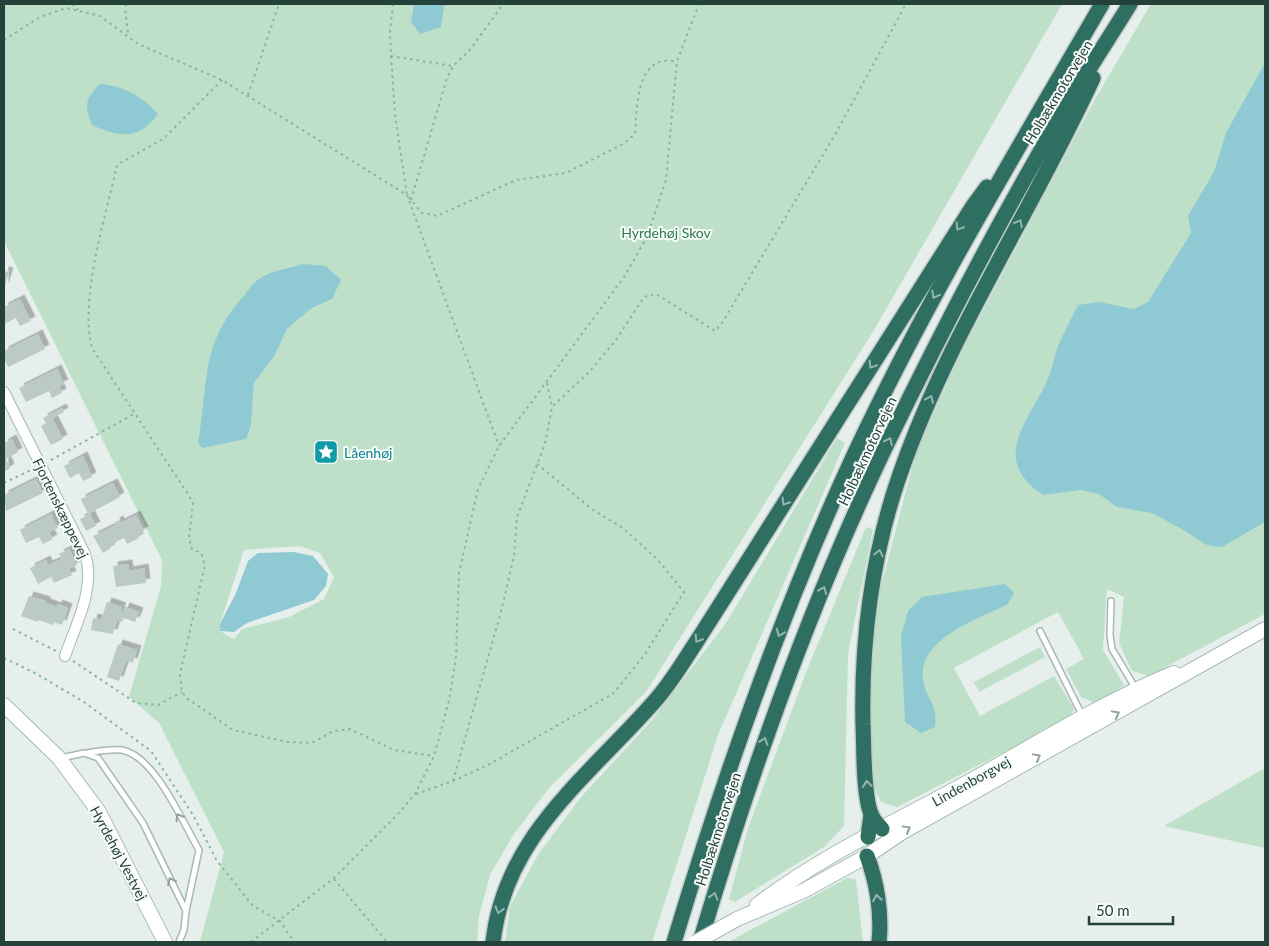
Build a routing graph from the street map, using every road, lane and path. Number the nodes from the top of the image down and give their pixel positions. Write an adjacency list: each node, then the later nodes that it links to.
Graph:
1 (72, 4): 10 (path)
2 (126, 4): 12 (path)
3 (279, 4): 18 (path)
4 (394, 4): 14 (path)
5 (503, 4): 16 (path)
6 (699, 4): 15 (path)
7 (906, 4): 24 (path)
8 (1102, 4): 19 (highway, Holbækmotorvejen)
9 (1130, 4): 11 (highway, Holbækmotorvejen)
10 (78, 10): 12 (path); 13 (path)
11 (1116, 26): 44 (highway, one-way to 11); 58 (highway, Holbækmotorvejen, one-way to 11)
12 (128, 36): 17 (path)
13 (4, 40)
14 (392, 56): 16 (path); 20 (path)
15 (678, 61): 21 (path); 22 (path)
16 (453, 66): 21 (path)
17 (222, 80): 18 (path); 25 (path)
18 (248, 95): 20 (path)
19 (1019, 146): 56 (highway, one-way to 56); 57 (highway, Holbækmotorvejen, one-way to 57)
20 (407, 195): 21 (path); 26 (path)
21 (411, 200)
22 (547, 383): 24 (path); 26 (path)
23 (4, 392): 28 (street, Fjortenskæppevej)
24 (552, 407): 27 (path)
25 (135, 414): 28 (path); 35 (path)
26 (499, 446): 40 (path)
27 (537, 464): 42 (path); 42 (path)
28 (40, 466): 29 (path); 34 (street, Fjortenskæppevej)
29 (4, 483)
30 (1112, 602): 36 (lane)
31 (13, 629): 34 (path)
32 (1265, 630): 36 (main road, Lindenborgvej)
33 (1040, 631): 38 (lane)
34 (65, 656): 35 (path)
35 (182, 692): 40 (path)
36 (1140, 695): 38 (main road, Lindenborgvej)
37 (4, 705): 41 (main road, Hyrdehøj Vestvej)
38 (1087, 724): 45 (main road, Lindenborgvej); 46 (main road, Lindenborgvej, one-way to 38)
39 (84, 754): 41 (lane); 48 (lane, one-way to 39); 48 (lane, one-way to 39)
40 (434, 756): 43 (path)
41 (59, 758): 51 (main road, Hyrdehøj Vestvej)
42 (453, 782): 43 (path)
43 (415, 794): 47 (path)
44 (871, 815): 45 (highway); 46 (highway)
45 (882, 829): 46 (main road, Lindenborgvej)
46 (862, 847): 49 (main road, Lindenborgvej); 49 (main road, Lindenborgvej); 59 (highway, one-way to 46)
47 (333, 879): 50 (path); 55 (path)
48 (186, 911): 52 (lane)
49 (739, 918): 58 (main road, Lindenborgvej, bridge)
50 (280, 921): 53 (path); 54 (path)
51 (164, 942)
52 (179, 942)
53 (251, 942)
54 (294, 942)
55 (387, 942)
56 (493, 942)
57 (674, 942)
58 (698, 942)
59 (880, 942)

